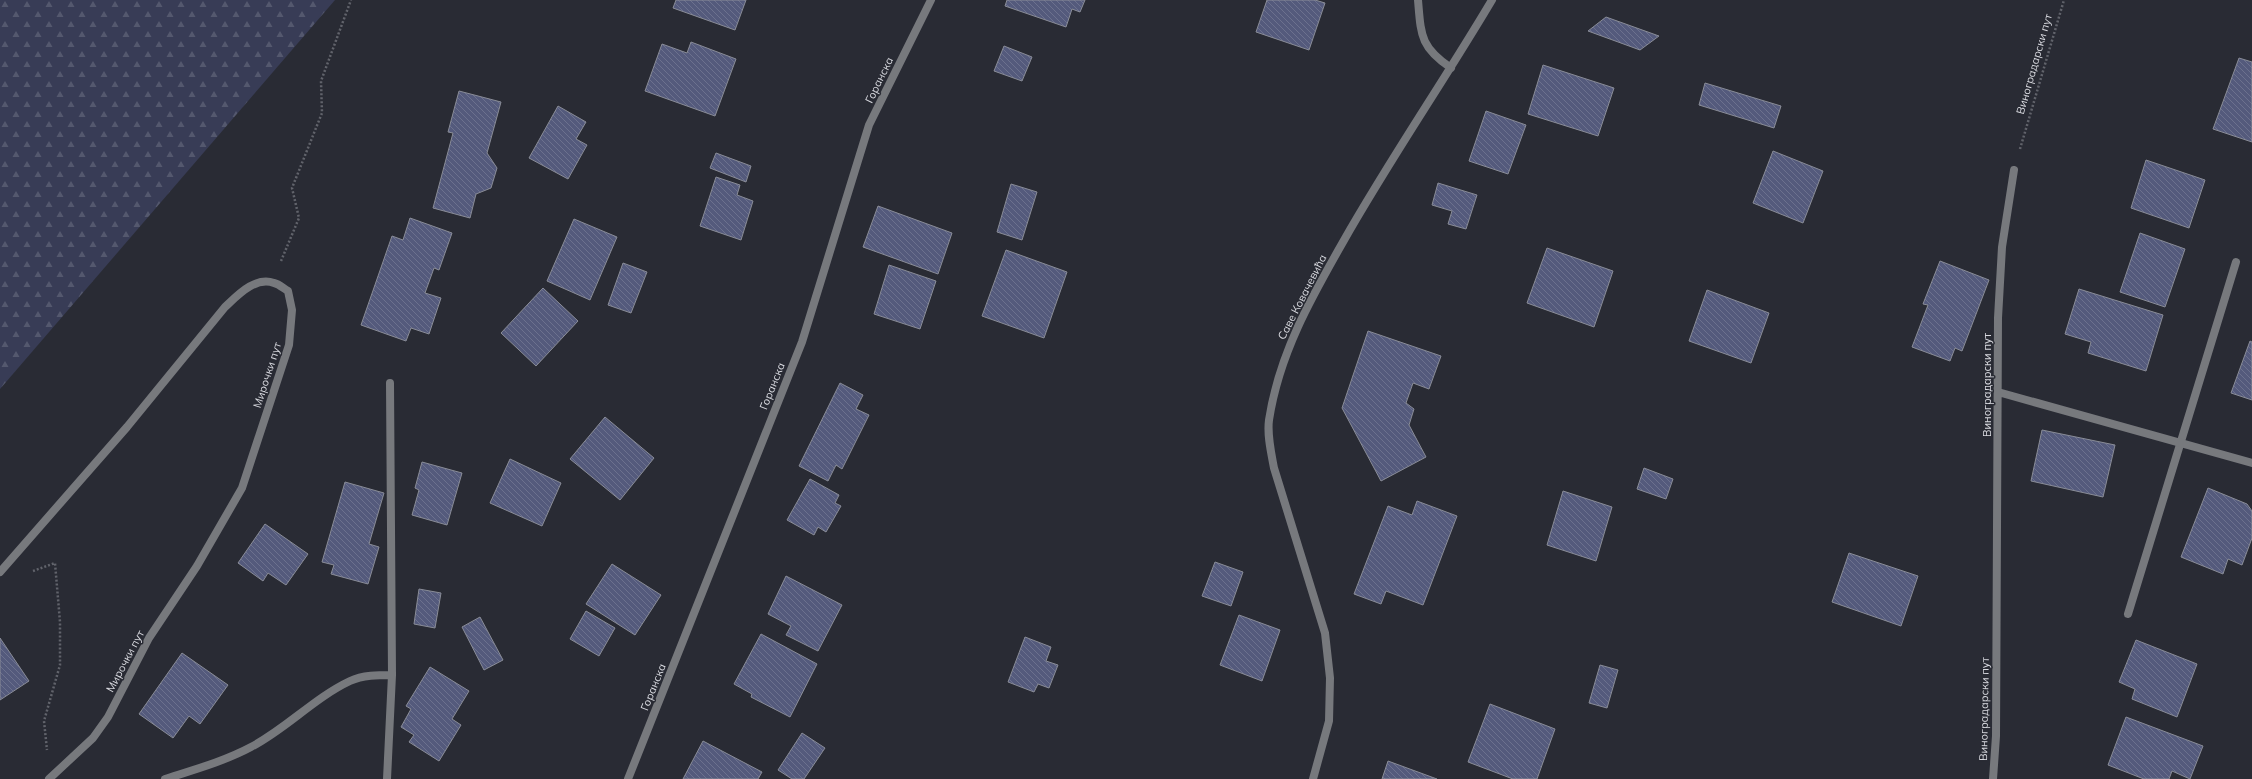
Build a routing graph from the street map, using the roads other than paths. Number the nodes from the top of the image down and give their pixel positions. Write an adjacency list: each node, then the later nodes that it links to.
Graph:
1 (931, 0): 17 (street, Горанска)
2 (1418, 0): 4 (street)
3 (1492, 0): 4 (street, Саве Ковачевића)
4 (1451, 68): 18 (street, Саве Ковачевића)
5 (2014, 170): 8 (street, Виноградарски пут)
6 (2236, 262): 9 (street)
7 (390, 383): 13 (street)
8 (1998, 392): 9 (street); 19 (street, Виноградарски пут)
9 (2179, 444): 10 (street); 12 (street)
10 (2252, 463)
11 (0, 572): 14 (street, Мирочки пут)
12 (2128, 614)
13 (392, 675): 15 (street); 16 (street)
14 (50, 777)
15 (165, 779)
16 (387, 779)
17 (628, 779)
18 (1313, 779)
19 (1993, 779)

